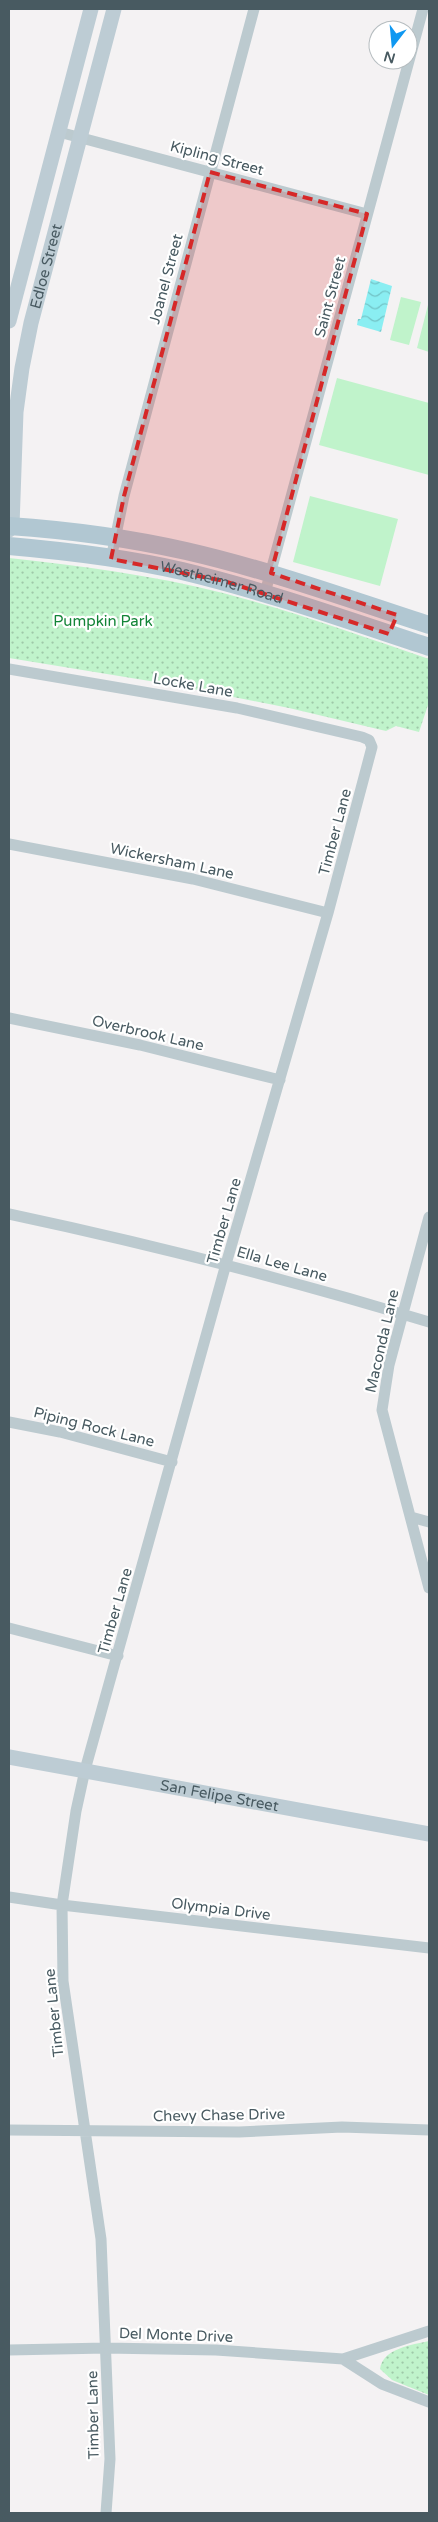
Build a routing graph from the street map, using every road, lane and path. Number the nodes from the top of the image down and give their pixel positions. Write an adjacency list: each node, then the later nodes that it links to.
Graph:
1 (254, 9): 7 (street, Joanel Street)
2 (423, 9): 8 (street, Saint Street)
3 (90, 12): 4 (main road); 5 (main road, Edloe Street)
4 (112, 15): 6 (main road, Edloe Street)
5 (59, 132): 6 (street, Kipling Street); 9 (main road, Edloe Street)
6 (79, 137): 7 (street, Kipling Street); 10 (main road, Edloe Street)
7 (210, 172): 8 (street, Kipling Street); 13 (street, Joanel Street)
8 (367, 214): 16 (street, Saint Street)
9 (22, 270): 10 (main road); 11 (main road, Edloe Street)
10 (44, 276): 12 (main road, Edloe Street)
11 (9, 321)
12 (10, 528): 13 (main road, Westheimer Road)
13 (114, 538): 15 (street, Joanel Street); 16 (main road, Westheimer Road)
14 (9, 546): 15 (main road, Westheimer Road)
15 (111, 559): 17 (main road, Westheimer Road)
16 (271, 573): 17 (street, Saint Street); 18 (main road, Westheimer Road)
17 (265, 593): 20 (main road, Westheimer Road)
18 (397, 615): 19 (main road, Westheimer Road); 20 (main road)
19 (429, 626)
20 (389, 634): 21 (main road, Westheimer Road)
21 (429, 647)
22 (9, 670): 23 (street, Locke Lane)
23 (369, 740): 25 (street, Timber Lane)
24 (9, 844): 25 (street, Wickersham Lane)
25 (328, 913): 27 (street, Timber Lane)
26 (9, 1018): 27 (street, Overbrook Lane)
27 (280, 1080): 30 (street, Timber Lane)
28 (9, 1214): 30 (street, Ella Lee Lane)
29 (429, 1217): 31 (street, Maconda Lane)
30 (226, 1264): 31 (street, Ella Lee Lane); 34 (street, Timber Lane)
31 (402, 1314): 32 (street, Ella Lee Lane); 35 (street, Maconda Lane)
32 (429, 1322)
33 (9, 1422): 34 (street, Piping Rock Lane)
34 (172, 1462): 39 (street, Timber Lane)
35 (411, 1517): 36 (street); 37 (street, Maconda Lane)
36 (429, 1522)
37 (429, 1588)
38 (9, 1628): 39 (street)
39 (118, 1656): 41 (street, Timber Lane)
40 (9, 1757): 41 (main road, San Felipe Street)
41 (86, 1770): 42 (main road, San Felipe Street); 44 (street, Timber Lane)
42 (429, 1834)
43 (9, 1897): 44 (street, Olympia Drive)
44 (62, 1905): 45 (street, Olympia Drive); 47 (street, Timber Lane)
45 (429, 1948)
46 (9, 2130): 47 (street, Chevy Chase Drive)
47 (84, 2130): 48 (street, Chevy Chase Drive); 50 (street, Timber Lane)
48 (429, 2130)
49 (429, 2331): 52 (street, Del Monte Drive)
50 (106, 2348): 51 (street, Del Monte Drive); 52 (street, Del Monte Drive); 54 (street, Timber Lane)
51 (9, 2350)
52 (343, 2359): 53 (street, Del Monte Drive)
53 (429, 2402)
54 (106, 2513)

